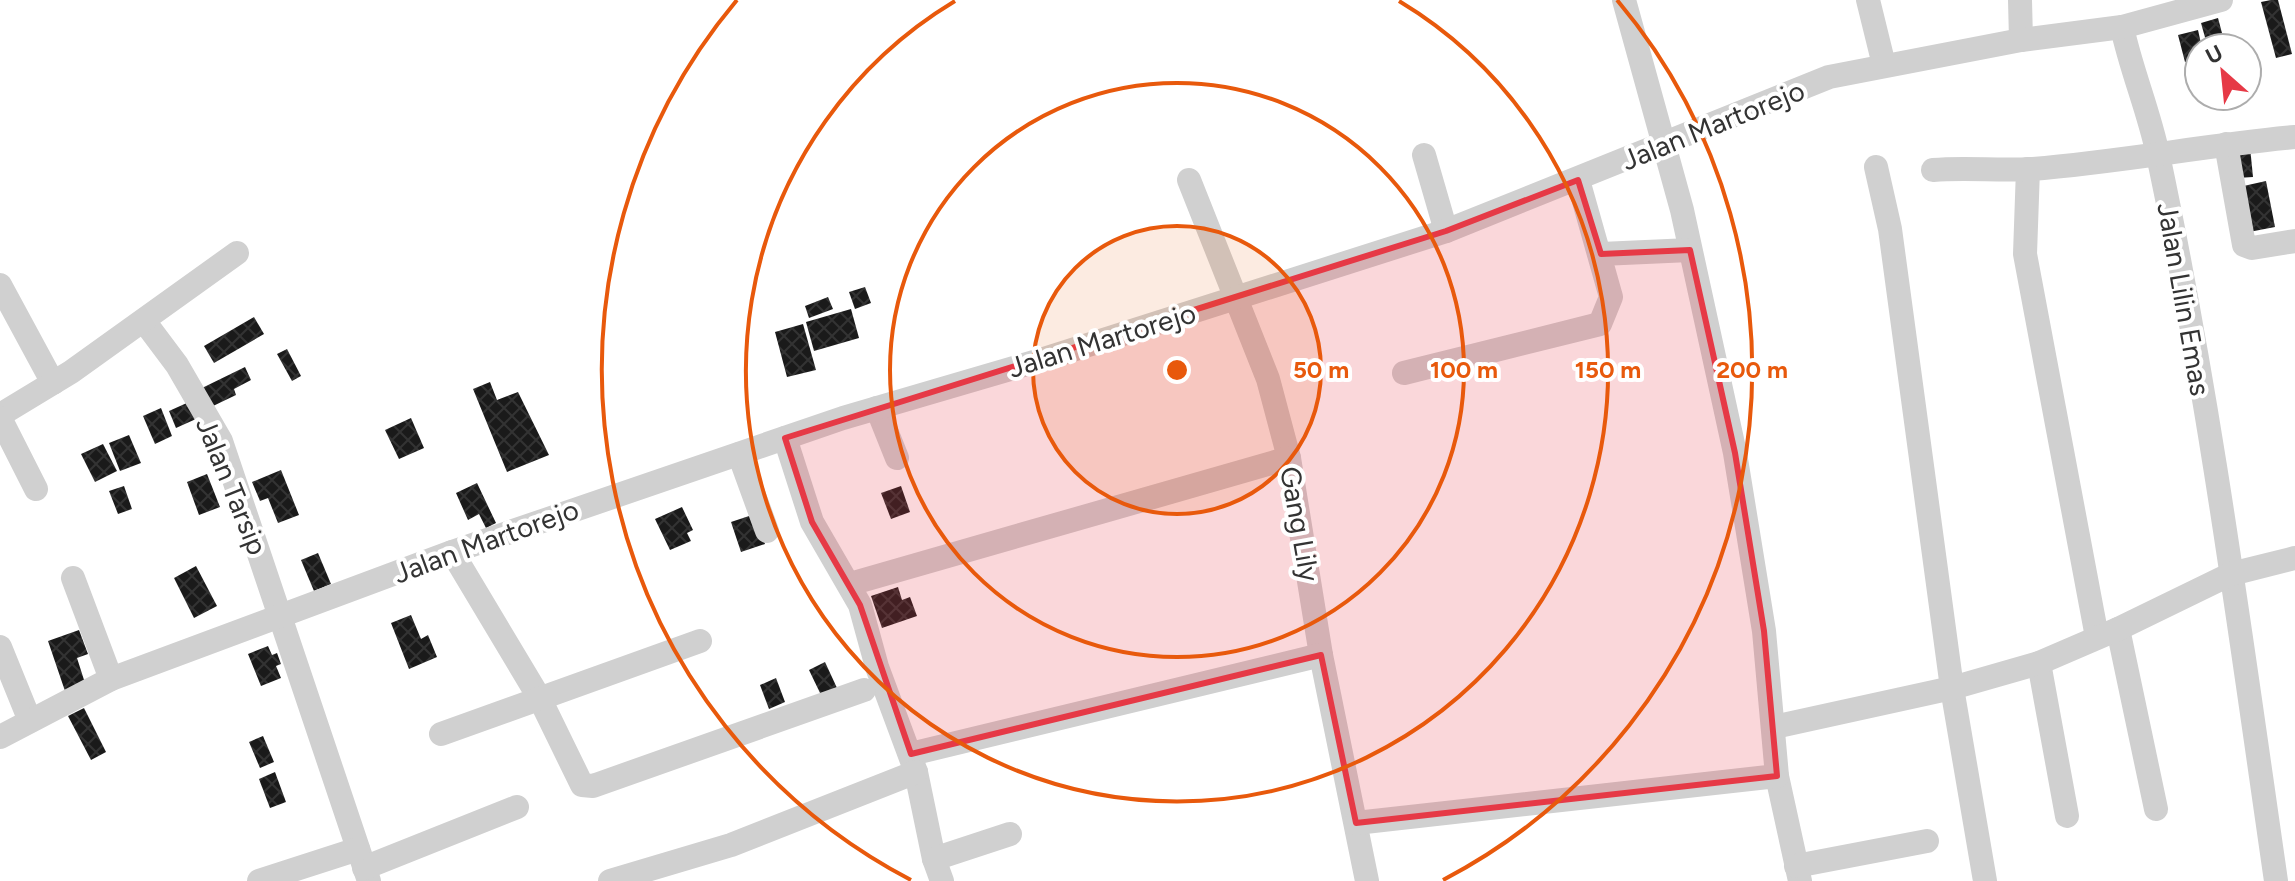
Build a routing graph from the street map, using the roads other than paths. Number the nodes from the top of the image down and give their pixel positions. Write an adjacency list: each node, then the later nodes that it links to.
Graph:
1 (1624, 0): 9 (street)
2 (1868, 0): 7 (street)
3 (2020, 0): 6 (street)
4 (2221, 0): 5 (street, Jalan Martorejo)
5 (2122, 27): 6 (street, Jalan Martorejo); 12 (street, Jalan Lilin Emas)
6 (2021, 40): 7 (street, Jalan Martorejo)
7 (1884, 65): 9 (street, Jalan Martorejo)
8 (2295, 137): 10 (street)
9 (1665, 144): 17 (street, Jalan Martorejo); 20 (street)
10 (2226, 144): 12 (street); 19 (street)
11 (1424, 155): 18 (street)
12 (2159, 157): 14 (street); 38 (street, Jalan Lilin Emas)
13 (1876, 167): 48 (street)
14 (2028, 169): 15 (street); 42 (street)
15 (1933, 170)
16 (1189, 180): 24 (street, Gang Lily)
17 (1578, 180): 18 (street, Jalan Martorejo); 22 (street)
18 (1446, 231): 24 (street, Jalan Martorejo)
19 (2295, 241)
20 (1690, 250): 22 (street); 52 (street)
21 (237, 253): 25 (street)
22 (1601, 254): 26 (street)
23 (0, 285): 27 (street)
24 (1236, 299): 28 (street, Jalan Martorejo); 33 (street, Gang Lily)
25 (144, 321): 27 (street); 41 (street, Jalan Tarsip)
26 (1404, 373)
27 (53, 383): 29 (street)
28 (877, 408): 30 (street, Jalan Martorejo); 32 (street)
29 (0, 416): 34 (street)
30 (785, 438): 31 (street, Jalan Martorejo); 40 (street)
31 (739, 454): 35 (street); 36 (street, Jalan Martorejo)
32 (897, 458)
33 (1289, 458): 40 (street); 45 (street, Gang Lily)
34 (36, 489)
35 (767, 531)
36 (452, 552): 41 (street, Jalan Martorejo); 50 (street)
37 (2295, 558): 38 (street)
38 (2231, 574): 42 (street); 70 (street, Jalan Lilin Emas)
39 (73, 578): 47 (street)
40 (850, 584): 55 (street)
41 (282, 617): 47 (street, Jalan Martorejo); 63 (street, Jalan Tarsip)
42 (2108, 633): 46 (street); 58 (street)
43 (700, 641): 50 (street)
44 (0, 647): 51 (street)
45 (1321, 655): 55 (street); 60 (street, Gang Lily)
46 (2039, 663): 48 (street); 59 (street)
47 (111, 679): 51 (street, Jalan Martorejo)
48 (1952, 688): 52 (street); 69 (street)
49 (864, 690): 50 (street)
50 (540, 699): 53 (street)
51 (30, 721): 54 (street, Jalan Martorejo)
52 (1774, 727): 56 (street)
53 (441, 734)
54 (0, 737)
55 (914, 763): 64 (street); 67 (street)
56 (1777, 776): 60 (street); 65 (street)
57 (517, 807): 63 (street)
58 (2156, 809)
59 (2067, 816)
60 (1356, 823): 68 (street, Gang Lily)
61 (1010, 834): 64 (street)
62 (1927, 841): 65 (street)
63 (364, 866): 66 (street)
64 (938, 870)
65 (1798, 873)
66 (259, 881)
67 (610, 881)
68 (1367, 881)
69 (1985, 881)
70 (2276, 881)

